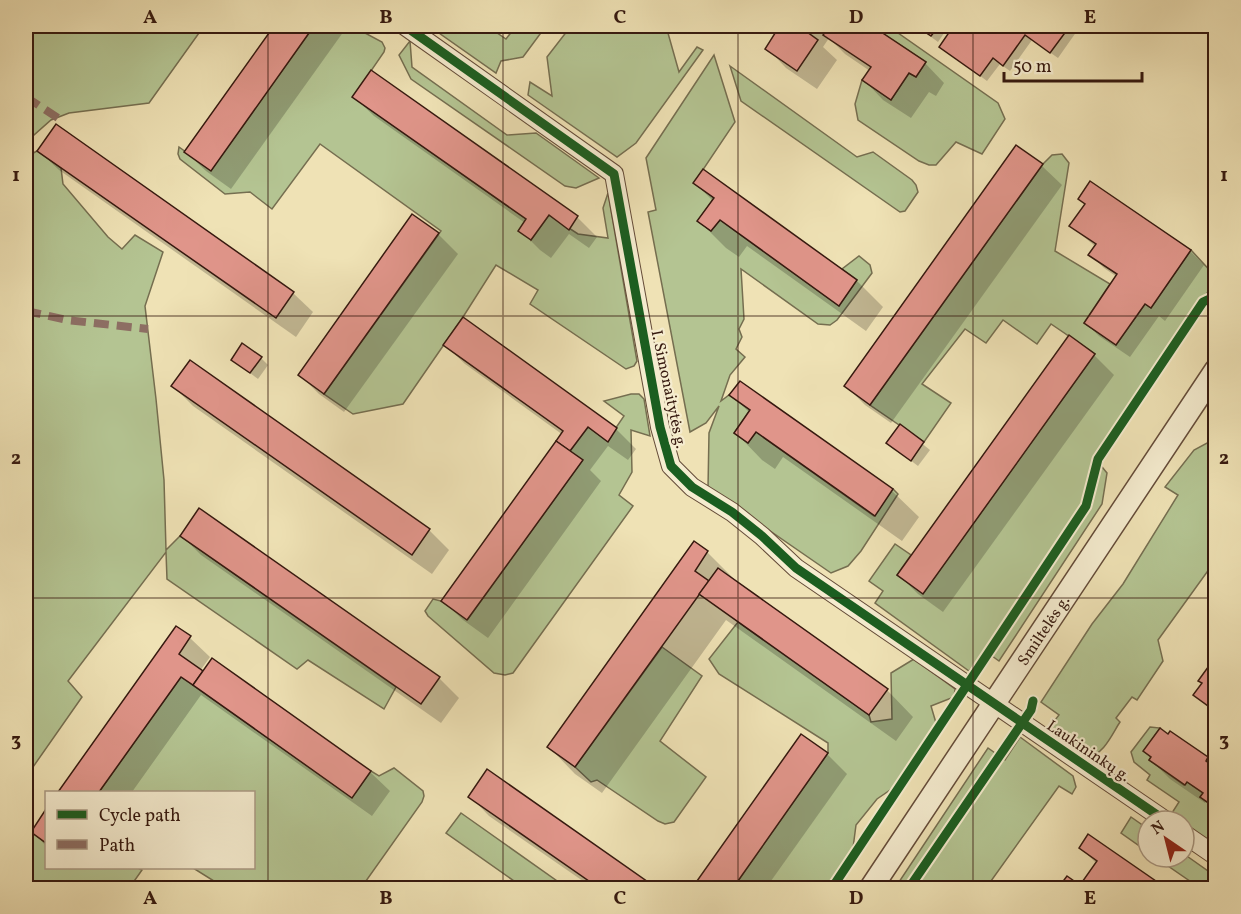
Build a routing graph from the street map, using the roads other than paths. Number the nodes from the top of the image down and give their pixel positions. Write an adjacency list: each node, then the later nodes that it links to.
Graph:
1 (405, 26): 3 (street, I. Simonaitytės g.)
2 (1215, 370): 3 (street, Smiltelės g.)
3 (995, 704): 4 (street, Laukininkų g.); 7 (street, Smiltelės g.)
4 (1148, 809)
5 (1196, 843): 6 (street)
6 (1215, 856)
7 (872, 888)

